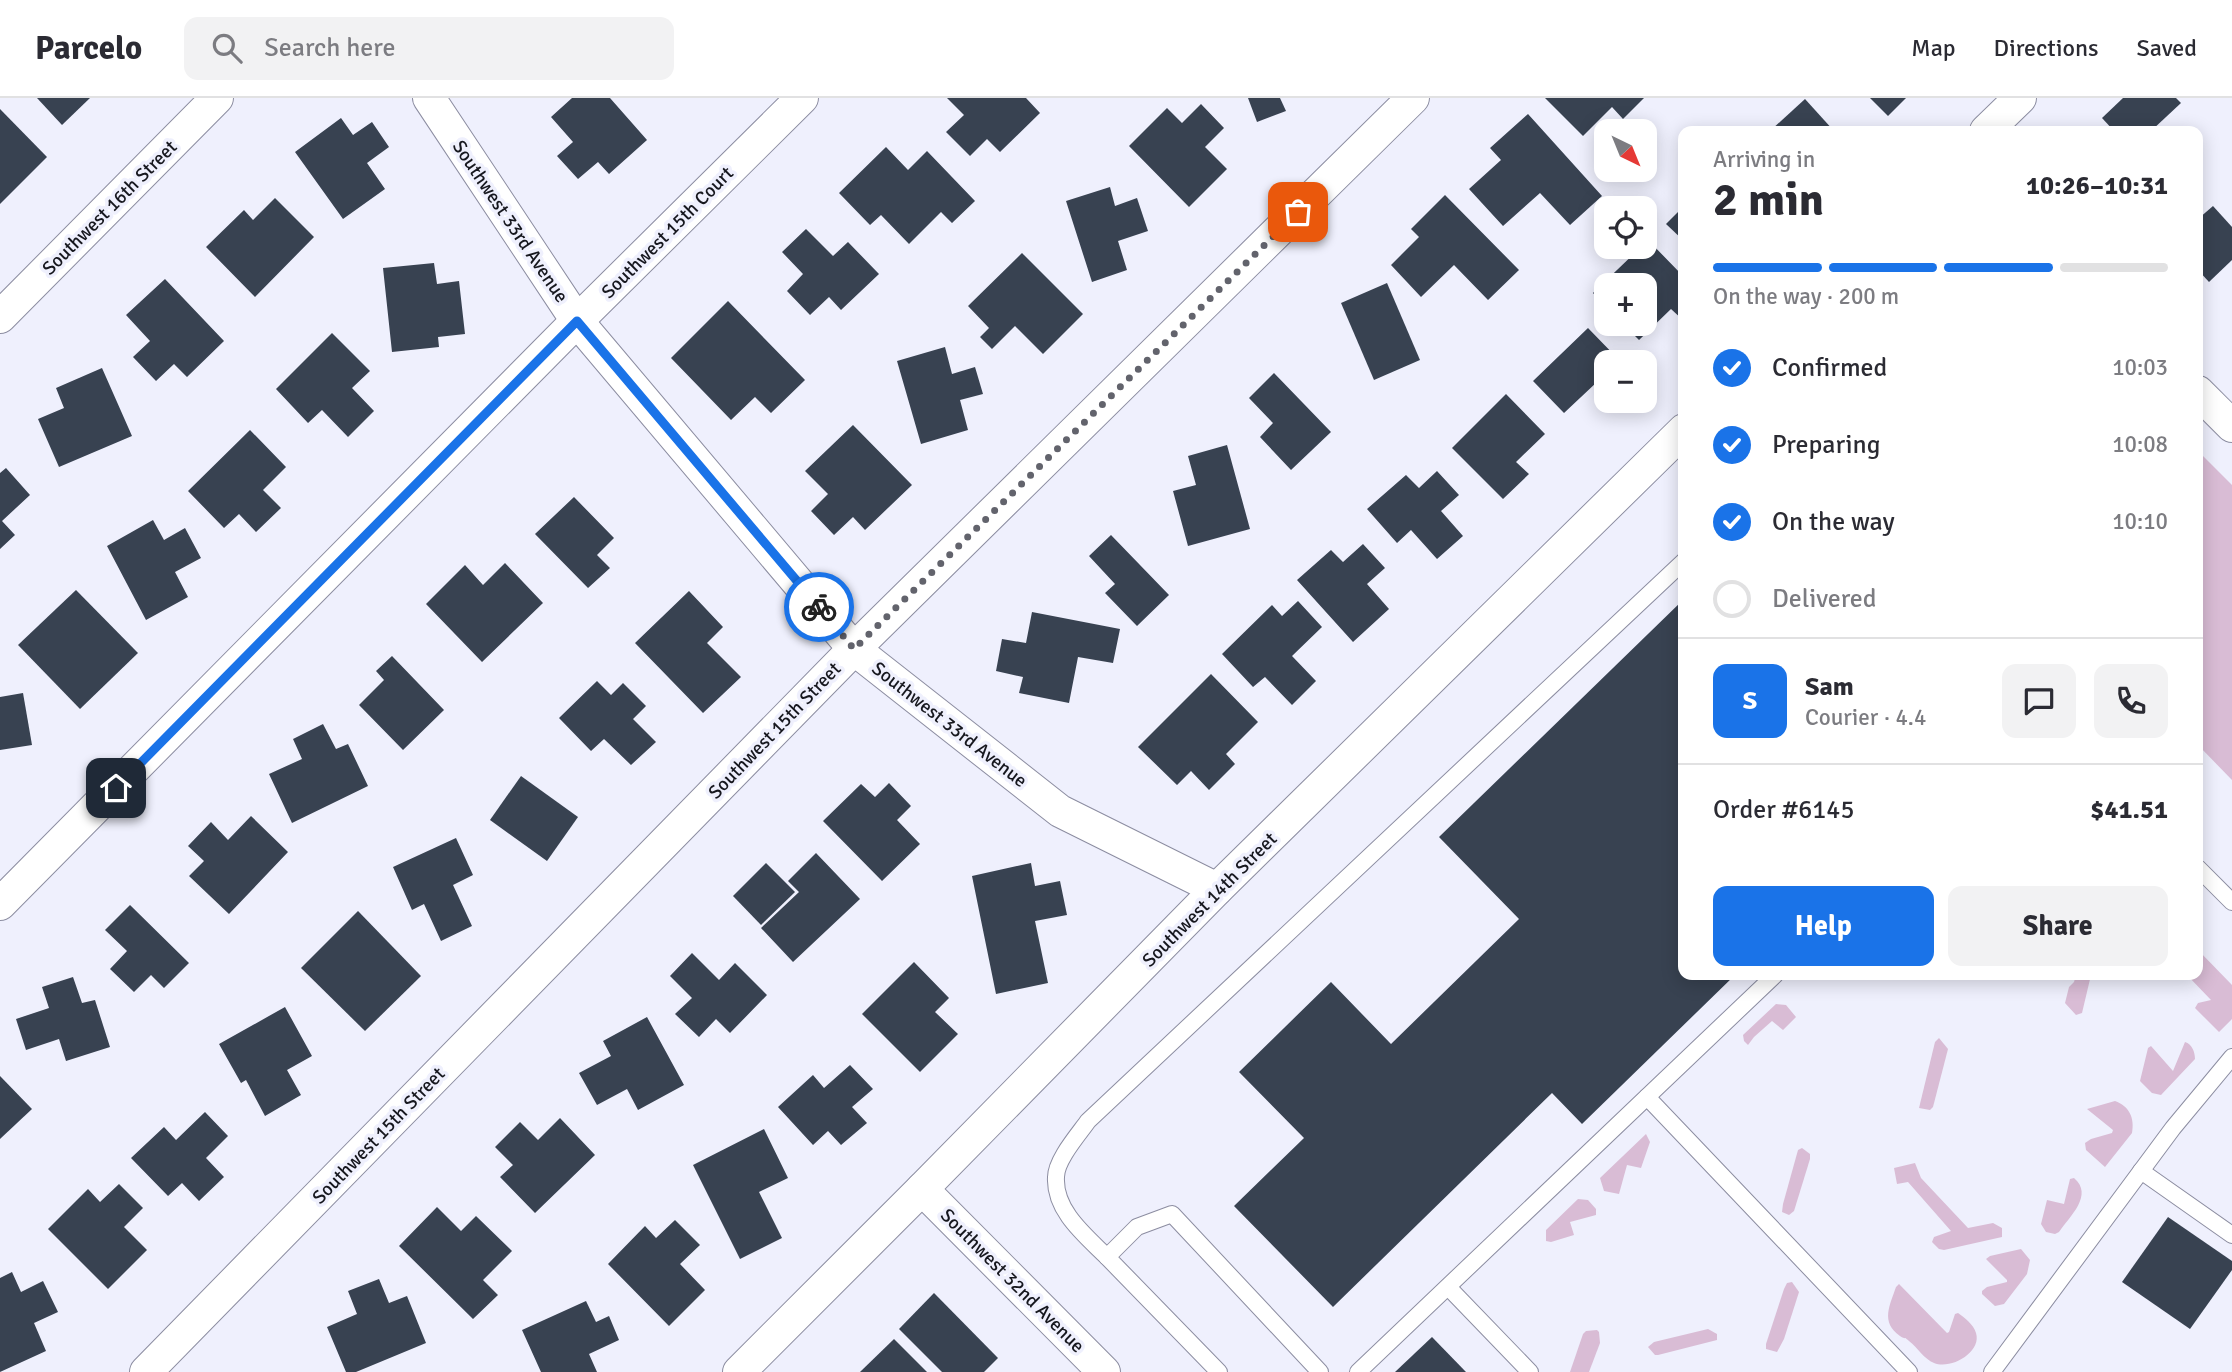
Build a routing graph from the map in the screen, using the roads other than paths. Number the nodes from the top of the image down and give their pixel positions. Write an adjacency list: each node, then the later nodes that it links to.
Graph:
1 (217, 98): 7 (street, Southwest 16th Street)
2 (429, 98): 8 (street, Southwest 33rd Avenue)
3 (802, 98): 8 (street, Southwest 15th Court)
4 (1413, 98): 13 (street, Southwest 15th Street)
5 (2020, 98): 6 (street)
6 (1991, 126)
7 (0, 317)
8 (577, 321): 13 (street, Southwest 33rd Avenue); 17 (street, Southwest 15th Court)
9 (2203, 397): 10 (street)
10 (2232, 426)
11 (1678, 436): 15 (street, Southwest 14th Street)
12 (1678, 567): 24 (lane)
13 (854, 649): 15 (street, Southwest 33rd Avenue); 26 (street, Southwest 15th Street)
14 (2203, 873): 16 (lane)
15 (1217, 889): 22 (street, Southwest 14th Street)
16 (2232, 902)
17 (0, 904)
18 (1770, 980): 20 (lane)
19 (2231, 1059): 21 (lane)
20 (1647, 1097): 25 (lane); 33 (lane)
21 (2141, 1171): 23 (lane); 34 (lane)
22 (922, 1189): 27 (street, Southwest 14th Street); 28 (street, Southwest 32nd Avenue)
23 (2232, 1235)
24 (1107, 1257): 29 (lane); 30 (lane)
25 (1448, 1287): 31 (lane); 32 (lane)
26 (146, 1372)
27 (738, 1372)
28 (1104, 1372)
29 (1219, 1372)
30 (1320, 1372)
31 (1358, 1372)
32 (1530, 1372)
33 (1909, 1372)
34 (1992, 1372)

